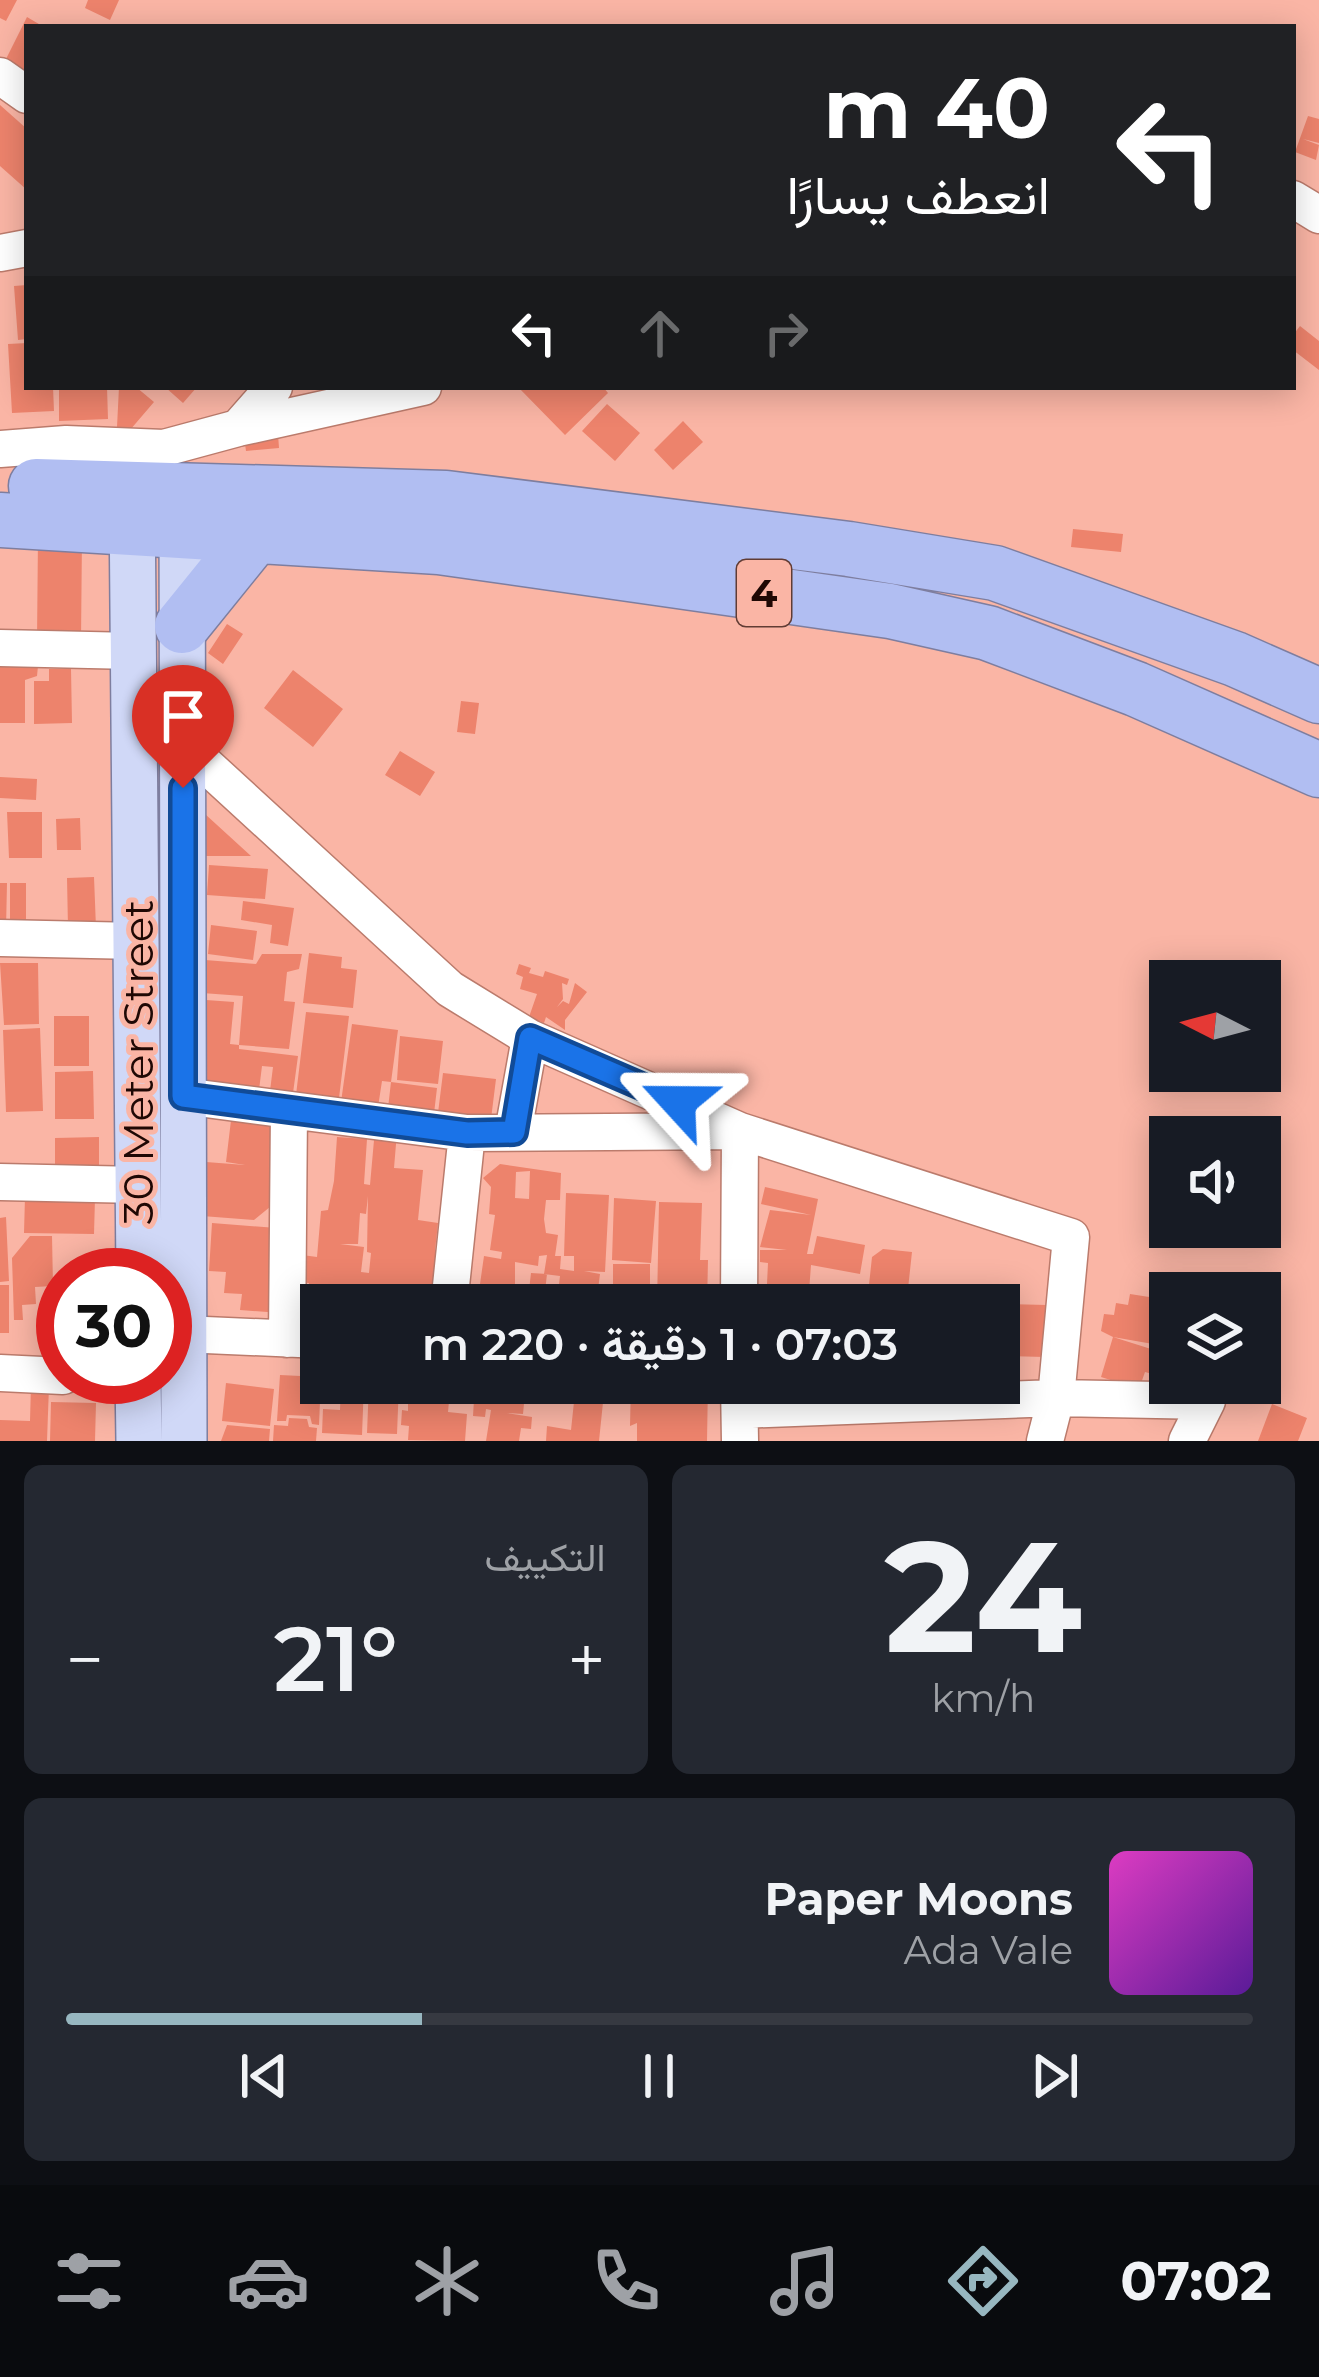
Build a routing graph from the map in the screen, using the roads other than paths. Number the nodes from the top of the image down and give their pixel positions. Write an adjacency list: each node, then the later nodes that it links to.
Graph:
1 (271, 390): 3 (street)
2 (409, 390): 3 (street)
3 (238, 428): 4 (street)
4 (0, 449)
5 (0, 484): 6 (highway, 4)
6 (157, 510): 7 (highway, 4); 8 (highway, 4); 9 (main road, 30 Meter Street); 11 (highway, 4)
7 (0, 520)
8 (254, 537): 9 (highway); 13 (highway, 4)
9 (150, 634): 10 (street); 12 (main road, 30 Meter Street); 15 (main road, 30 Meter Street)
10 (0, 648)
11 (1319, 696)
12 (183, 744): 16 (street); 17 (main road, 30 Meter Street)
13 (1319, 770)
14 (0, 938): 15 (street)
15 (137, 941): 23 (main road, 30 Meter Street)
16 (530, 1038): 19 (street); 20 (street)
17 (183, 1096): 18 (street); 25 (main road, 30 Meter Street)
18 (289, 1110): 21 (street); 26 (street)
19 (740, 1131): 20 (street); 28 (street); 33 (street)
20 (514, 1132): 21 (street)
21 (467, 1133): 27 (street)
22 (0, 1182): 23 (street)
23 (139, 1185): 24 (main road, 30 Meter Street)
24 (139, 1248)
25 (183, 1248)
26 (300, 1284)
27 (451, 1284)
28 (739, 1284)
29 (192, 1334): 30 (street)
30 (300, 1340)
31 (0, 1373): 32 (street)
32 (36, 1375)
33 (1056, 1398): 36 (street); 39 (street); 40 (street)
34 (139, 1404): 37 (main road)
35 (184, 1404): 38 (main road, 30 Meter Street)
36 (740, 1411)
37 (140, 1441)
38 (184, 1441)
39 (1045, 1441)
40 (1187, 1441)

